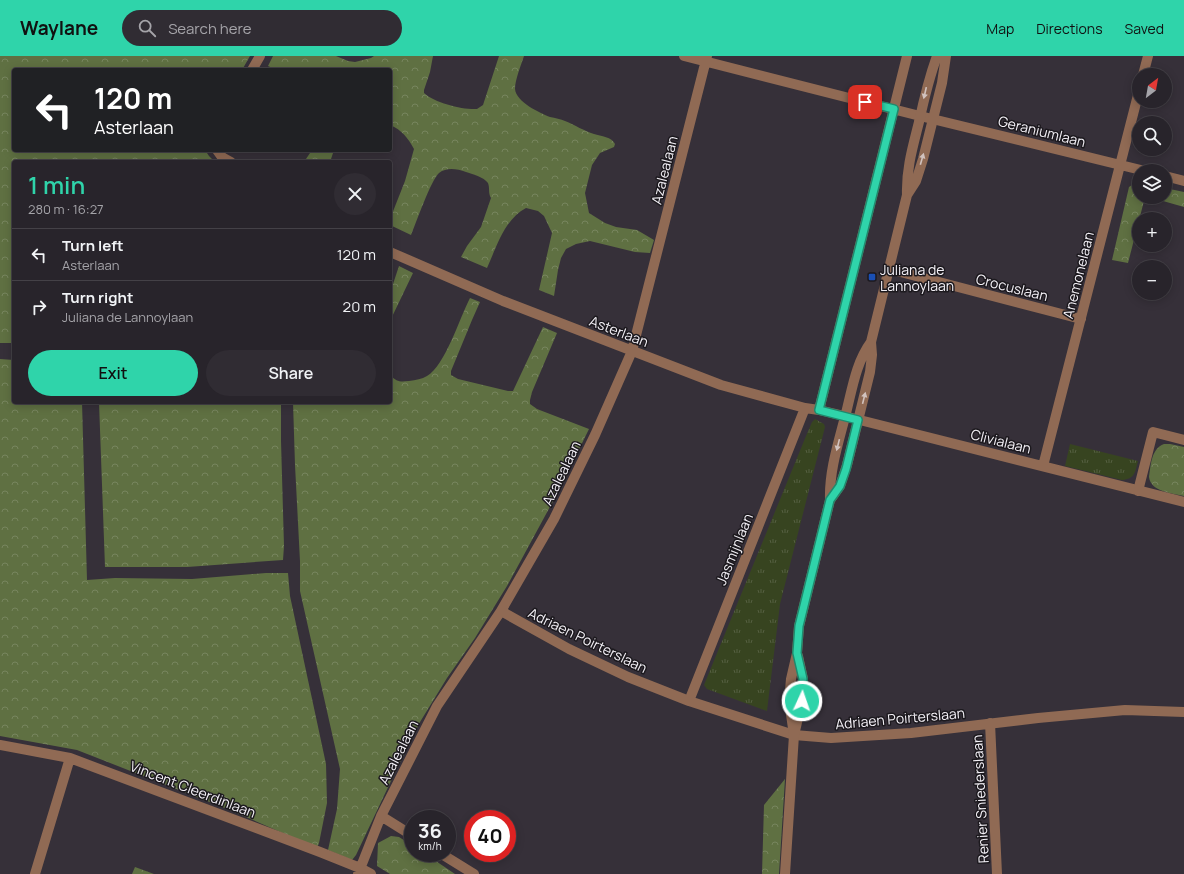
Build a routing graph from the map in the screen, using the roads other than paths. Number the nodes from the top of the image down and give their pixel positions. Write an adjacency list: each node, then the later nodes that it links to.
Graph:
1 (260, 56): 8 (street)
2 (684, 56): 7 (street, Geraniumlaan)
3 (908, 56): 11 (street)
4 (937, 56): 12 (street, one-way to 12)
5 (946, 56): 13 (street)
6 (1148, 56): 9 (street)
7 (706, 59): 11 (street, Geraniumlaan); 25 (street, Azalealaan)
8 (253, 68)
9 (1145, 68)
10 (1135, 108): 16 (street, Anemonelaan)
11 (894, 109): 12 (street, Geraniumlaan); 27 (street)
12 (920, 116): 13 (street, Geraniumlaan); 20 (street)
13 (932, 119): 16 (street, Geraniumlaan); 20 (street, one-way to 13)
14 (218, 152): 15 (street)
15 (228, 160)
16 (1120, 165): 17 (street, Geraniumlaan); 23 (street, Anemonelaan)
17 (1132, 168)
18 (1172, 178): 19 (street)
19 (1184, 181)
20 (907, 195): 22 (street)
21 (392, 253): 25 (street, Asterlaan)
22 (889, 269): 23 (street, Crocuslaan); 24 (street)
23 (1082, 319): 31 (street, Anemonelaan)
24 (871, 342): 28 (street); 29 (street, one-way to 24)
25 (632, 351): 26 (street, Asterlaan); 35 (street, Azalealaan)
26 (805, 408): 27 (street, Asterlaan); 36 (street, Jasmijnlaan)
27 (819, 410): 28 (street, Asterlaan)
28 (845, 416): 29 (street, Clivialaan); 33 (street, one-way to 33)
29 (858, 420): 31 (street, Clivialaan); 33 (street)
30 (1184, 440): 32 (street)
31 (1043, 466): 32 (street, Clivialaan)
32 (1138, 491): 34 (street, Clivialaan)
33 (830, 500): 39 (street)
34 (1184, 502)
35 (501, 611): 36 (street, Adriaen Poirterslaan); 42 (street, Azalealaan)
36 (689, 701): 39 (street, Adriaen Poirterslaan)
37 (1184, 712): 38 (street, Adriaen Poirterslaan)
38 (990, 723): 39 (street, Adriaen Poirterslaan); 50 (street, Renier Sniederslaan)
39 (794, 735): 49 (street)
40 (0, 745): 41 (street, Vincent Cleerdinlaan)
41 (70, 758): 45 (street, Vincent Cleerdinlaan); 46 (street)
42 (381, 816): 43 (street); 45 (street, Azalealaan)
43 (404, 830)
44 (455, 862): 48 (street)
45 (359, 871): 47 (street, Vincent Cleerdinlaan)
46 (35, 874)
47 (371, 874)
48 (474, 874)
49 (785, 874)
50 (997, 874)

